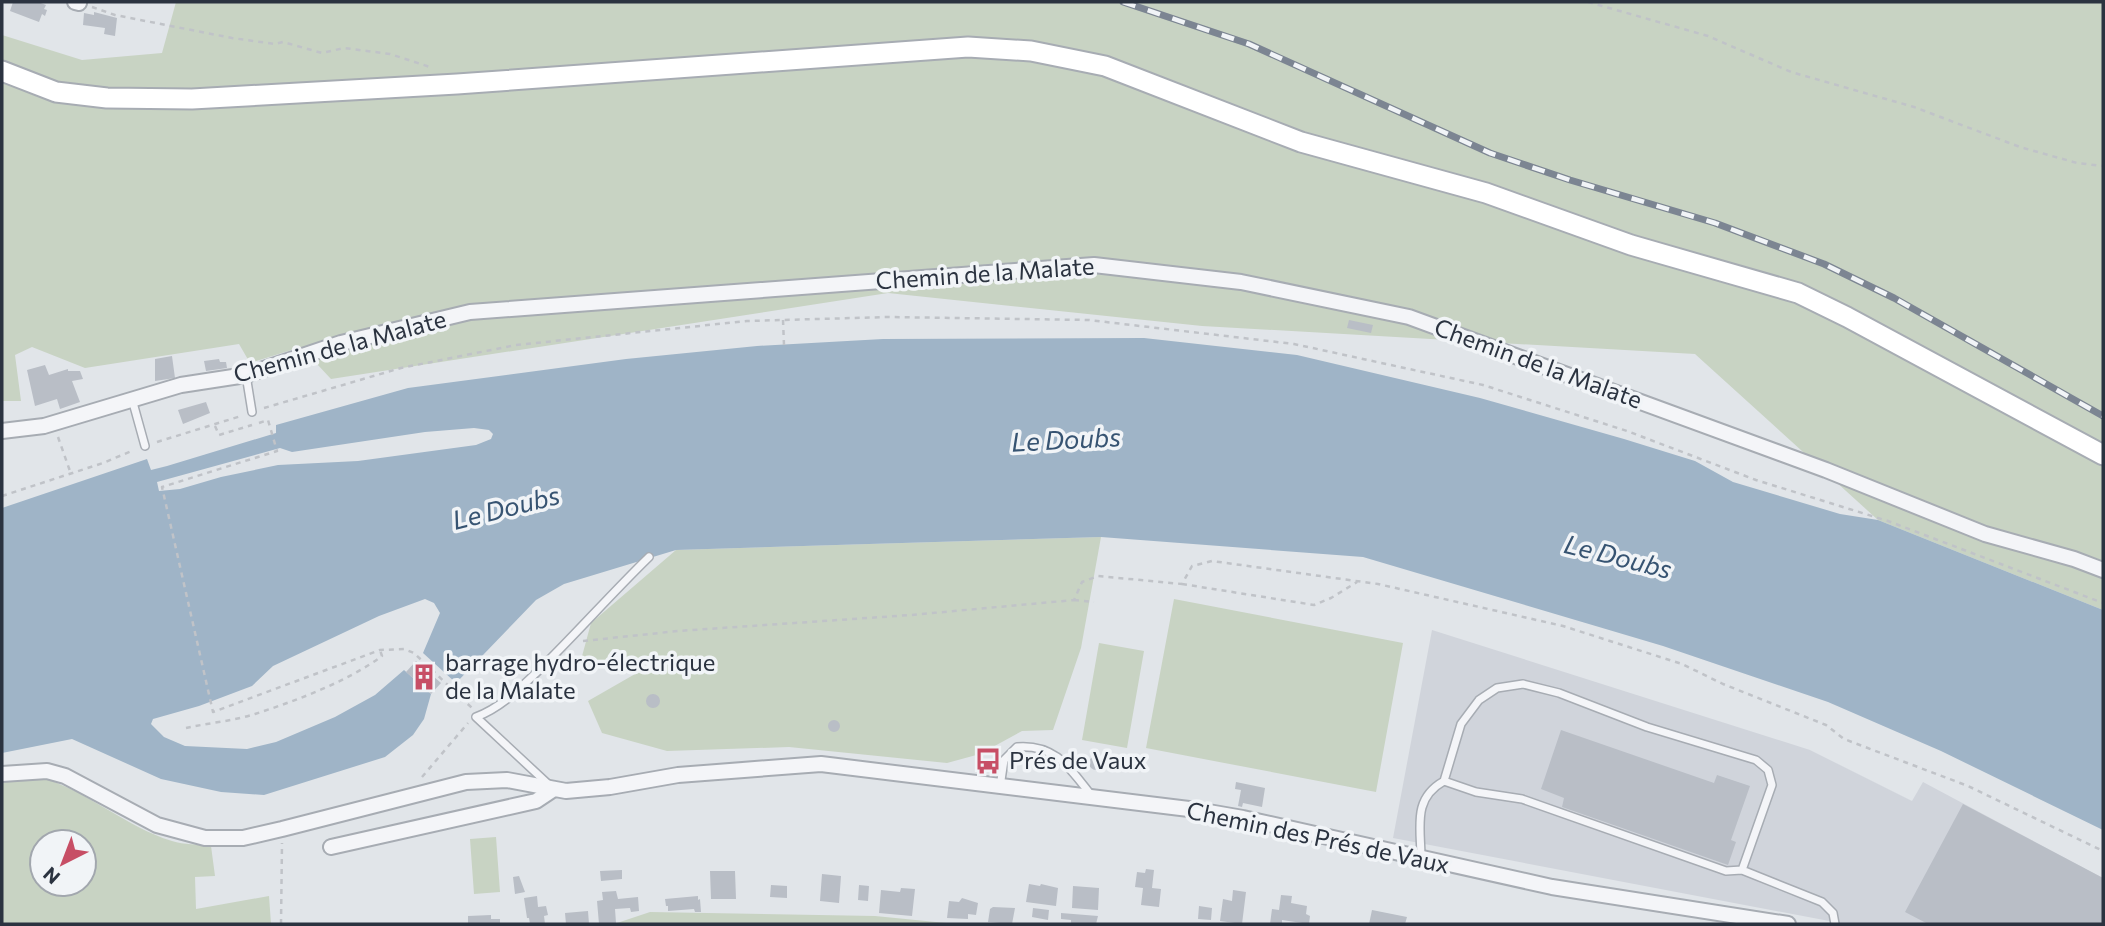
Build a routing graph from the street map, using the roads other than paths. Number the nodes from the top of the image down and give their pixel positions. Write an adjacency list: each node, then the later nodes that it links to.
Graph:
1 (2, 71): 7 (main road)
2 (246, 375): 3 (street, Chemin de la Malate); 4 (lane); 9 (street, Chemin de la Malate)
3 (131, 398): 5 (street, Chemin de la Malate); 6 (lane)
4 (252, 412)
5 (2, 431)
6 (145, 446)
7 (2103, 455)
8 (649, 557): 13 (lane)
9 (2103, 570)
10 (2, 774): 13 (street, Chemin des Prés de Vaux)
11 (1444, 781): 16 (lane); 17 (lane); 17 (lane)
12 (1000, 787): 13 (street, Chemin des Prés de Vaux); 14 (street, Chemin des Prés de Vaux); 14 (lane)
13 (554, 789): 15 (street, Chemin des Prés de Vaux)
14 (1094, 798): 16 (street, Chemin des Prés de Vaux)
15 (331, 846)
16 (1421, 859): 18 (street, Chemin des Prés de Vaux)
17 (1742, 870): 19 (lane)
18 (1788, 924)
19 (1835, 924)

